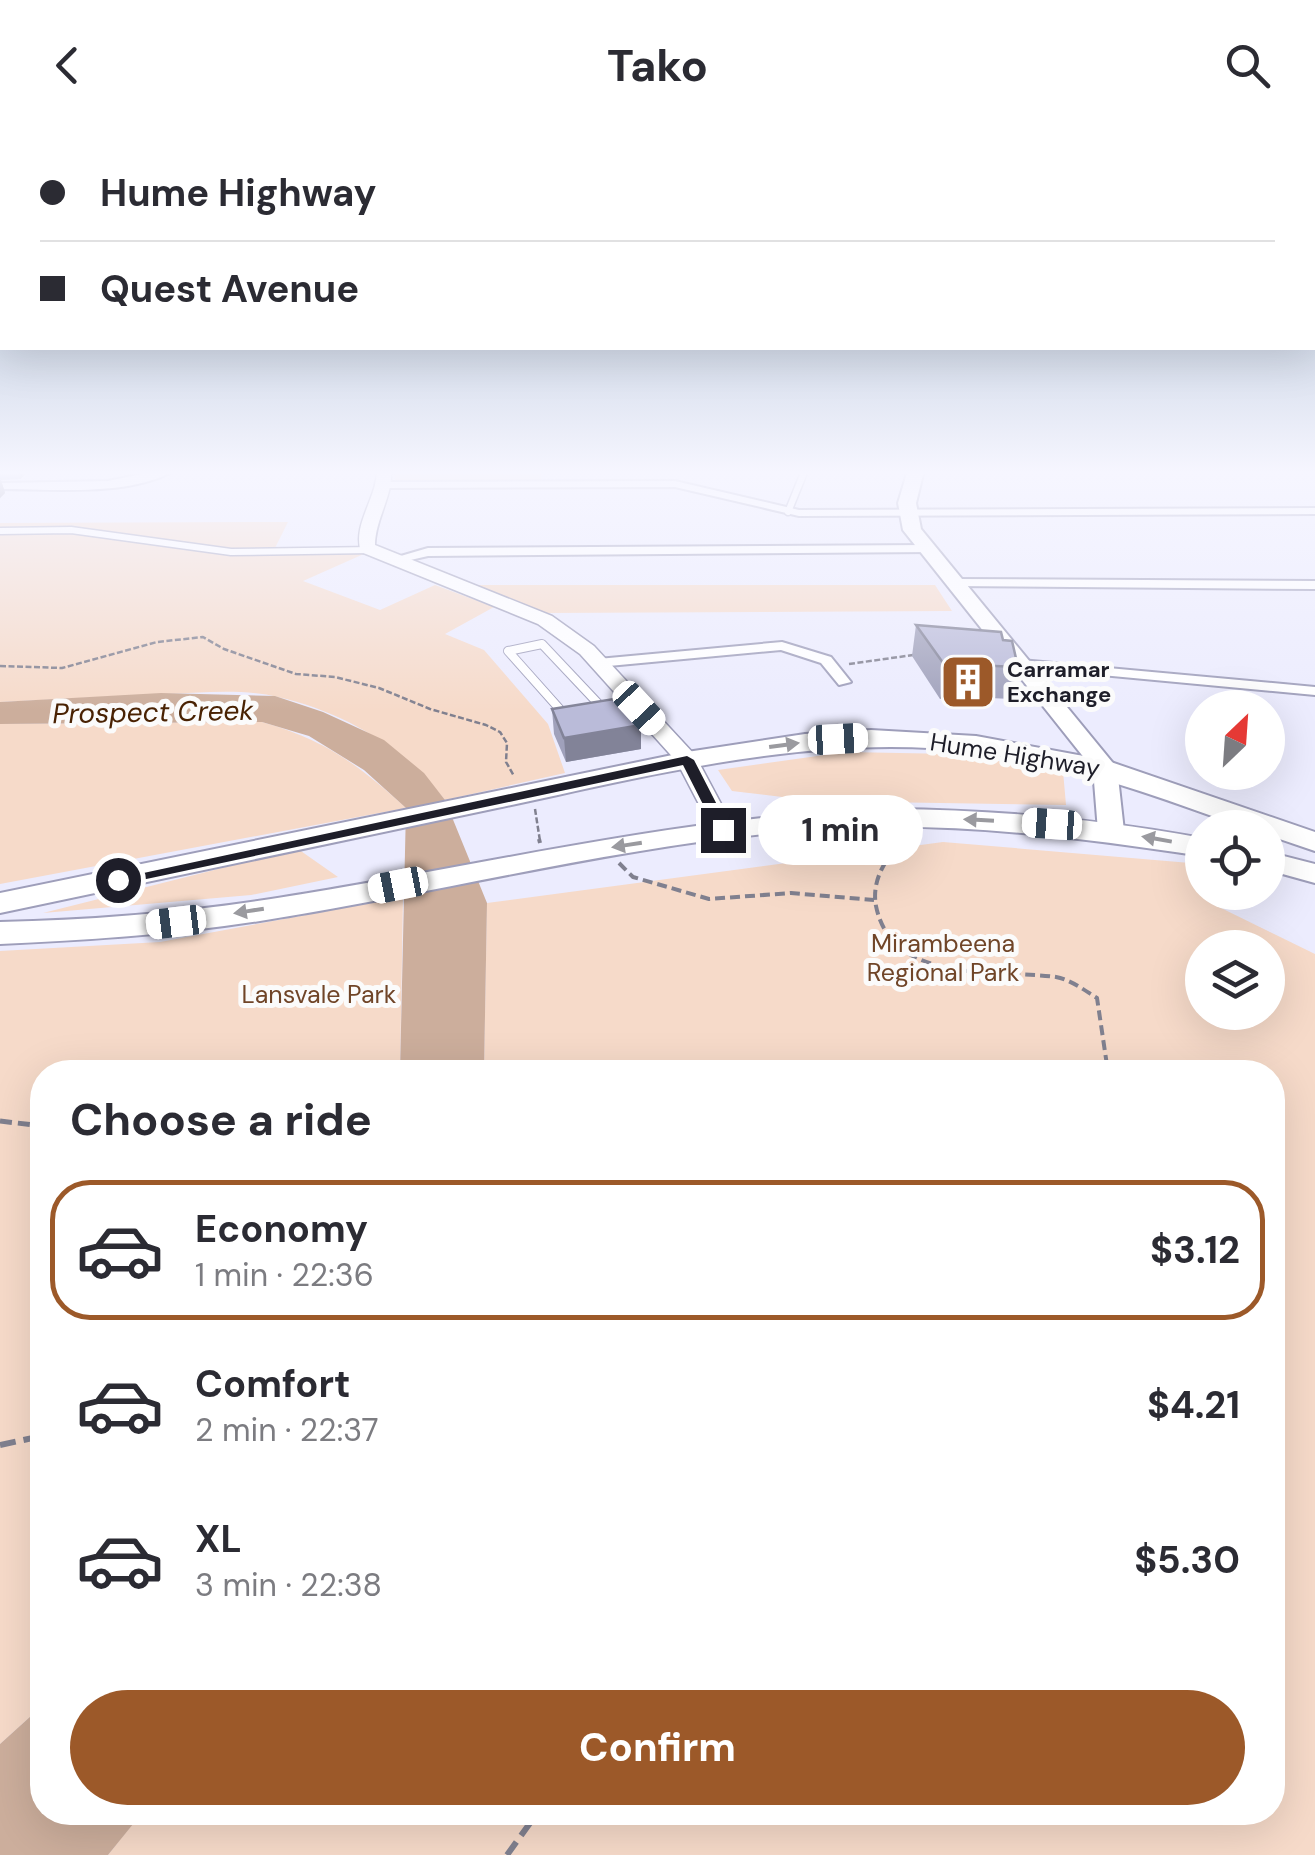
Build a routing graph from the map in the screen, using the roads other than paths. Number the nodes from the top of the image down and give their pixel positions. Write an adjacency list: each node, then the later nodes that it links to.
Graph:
1 (214, 550): 2 (lane)
2 (352, 550)
3 (374, 550): 6 (street)
4 (678, 550): 6 (street)
5 (929, 550): 7 (main road)
6 (393, 560): 9 (street)
7 (955, 583): 8 (street); 10 (main road)
8 (1315, 585)
9 (598, 663): 11 (street); 13 (street)
10 (1022, 664): 12 (street); 16 (main road)
11 (844, 682)
12 (1315, 690)
13 (639, 708): 14 (lane); 15 (street)
14 (609, 715): 14 (lane)
15 (687, 760): 16 (highway, Hume Highway, one-way to 16); 17 (street); 23 (highway, Hume Highway)
16 (1105, 768): 18 (main road); 19 (highway, Hume Highway)
17 (723, 830): 18 (highway, one-way to 17); 24 (highway, one-way to 24)
18 (1111, 830): 20 (highway, one-way to 18)
19 (1315, 842)
20 (1185, 844)
21 (1285, 866): 22 (highway)
22 (1315, 874)
23 (0, 903)
24 (0, 933)

